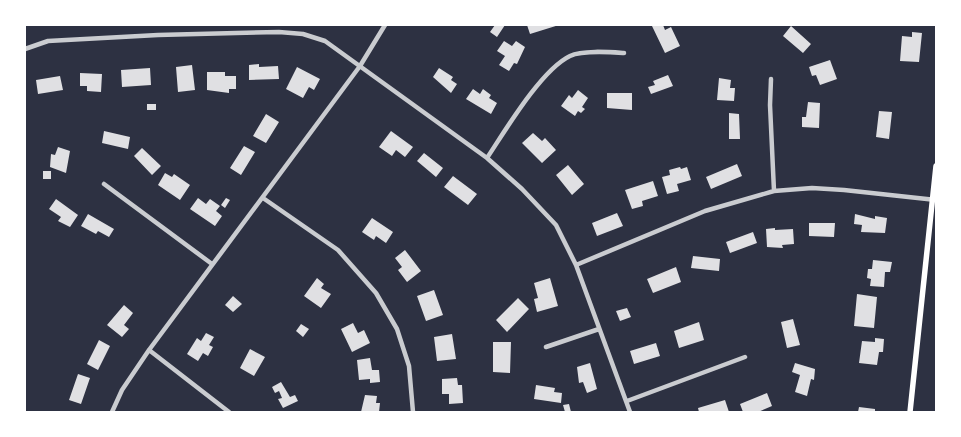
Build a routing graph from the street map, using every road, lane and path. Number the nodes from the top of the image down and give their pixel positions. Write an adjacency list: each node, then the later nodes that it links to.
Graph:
1 (385, 25): 4 (street)
2 (25, 49): 4 (street)
3 (624, 53): 6 (street)
4 (360, 66): 6 (street); 10 (street)
5 (771, 79): 9 (street)
6 (487, 158): 13 (street)
7 (936, 166): 11 (main road)
8 (104, 184): 12 (street)
9 (774, 191): 11 (street); 13 (street)
10 (263, 198): 12 (street); 21 (street)
11 (934, 200): 23 (main road)
12 (212, 264): 16 (street)
13 (576, 265): 14 (street)
14 (599, 329): 15 (street); 18 (street)
15 (546, 347)
16 (148, 350): 19 (street); 20 (street)
17 (745, 357): 18 (street)
18 (627, 401): 22 (street)
19 (112, 412)
20 (229, 412)
21 (413, 412)
22 (630, 412)
23 (910, 412)

